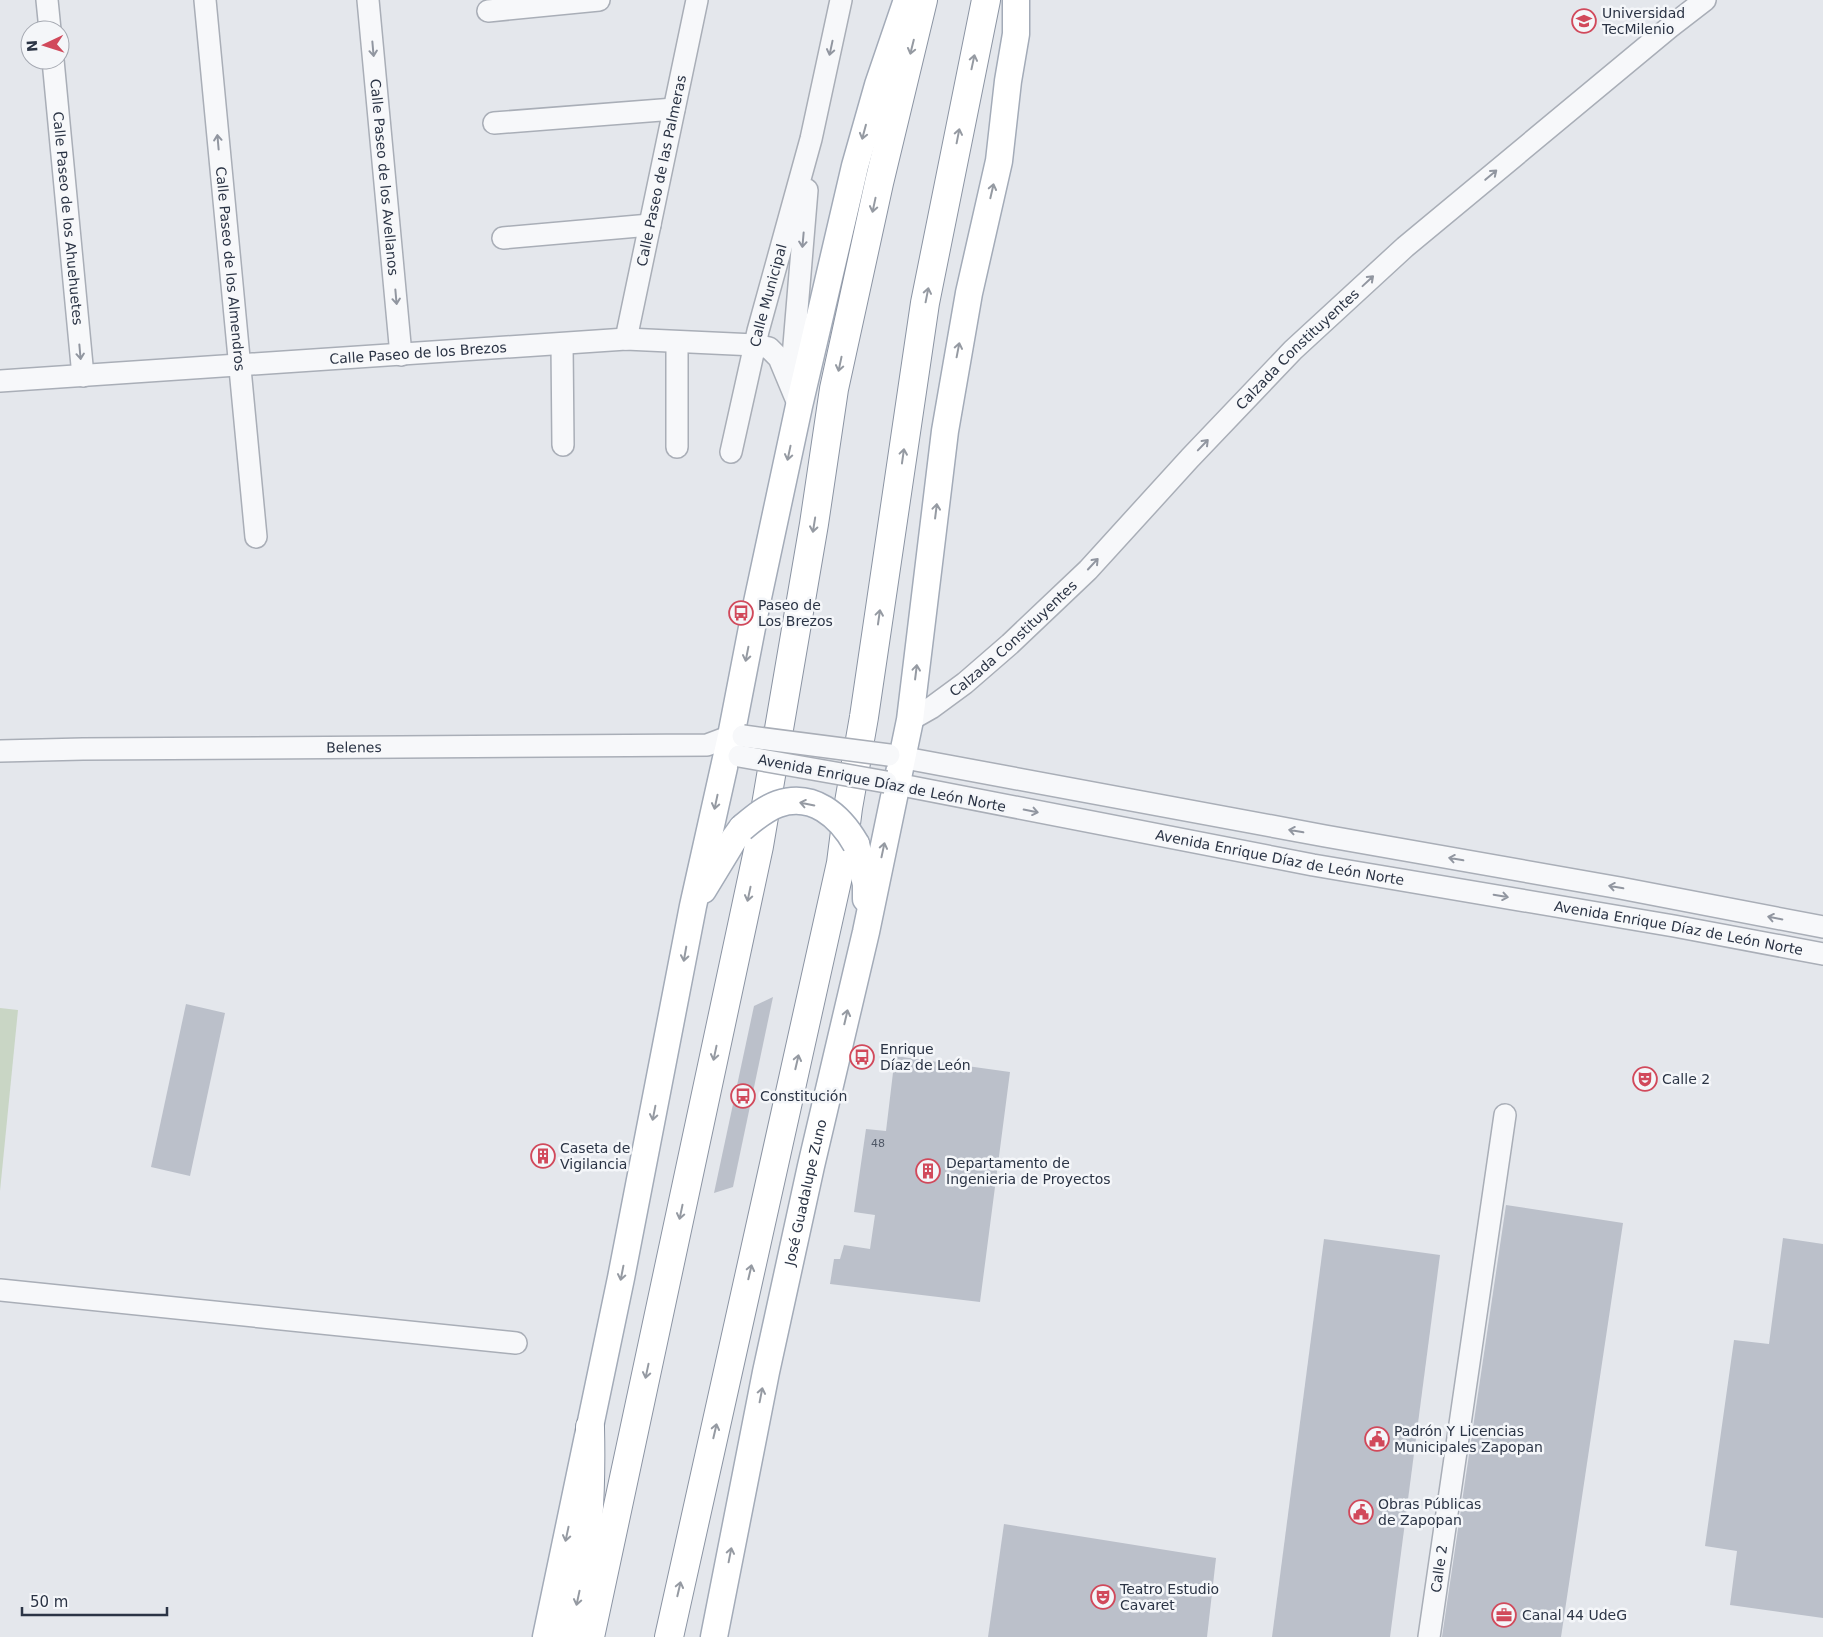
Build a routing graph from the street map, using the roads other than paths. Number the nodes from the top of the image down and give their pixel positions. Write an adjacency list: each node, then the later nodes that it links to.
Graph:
1 (47, 0): 13 (street)
2 (205, 0): 25 (street, Calle Paseo de los Almendros, one-way to 2)
3 (368, 0): 24 (street, Calle Paseo de los Avellanos, one-way to 24)
4 (600, 0): 12 (street)
5 (697, 0): 15 (street, Calle Paseo de las Palmeras)
6 (841, 0): 17 (street, Calle Municipal, one-way to 17)
7 (907, 0): 28 (main road, one-way to 28)
8 (923, 0): 48 (highway, one-way to 48)
9 (986, 0): 49 (highway, one-way to 9)
10 (1016, 0): 33 (main road, José Guadalupe Zuno, one-way to 10)
11 (1705, 0): 33 (street, Calzada Constituyentes, one-way to 11)
12 (488, 11)
13 (49, 20)
14 (54, 70): 26 (street, Calle Paseo de los Ahuehuetes, one-way to 26)
15 (674, 109): 16 (street); 18 (street, Calle Paseo de las Palmeras)
16 (494, 123)
17 (811, 139): 23 (street, Calle Municipal); 28 (street, Calle Municipal, one-way to 28)
18 (650, 225): 19 (street); 20 (street, Calle Paseo de las Palmeras)
19 (503, 238)
20 (626, 340): 21 (street, Calle Paseo de los Brezos); 22 (street, Calle Paseo de los Brezos)
21 (677, 342): 23 (street, Calle Paseo de los Brezos); 30 (street)
22 (562, 344): 24 (street, Calle Paseo de los Brezos); 29 (street)
23 (755, 345): 28 (street, Calle Paseo de los Brezos); 31 (street, Calle Municipal)
24 (401, 354): 25 (street, Calle Paseo de los Brezos)
25 (239, 365): 26 (street, Calle Paseo de los Brezos); 32 (street, Calle Paseo de los Almendros)
26 (82, 376): 27 (street, Calle Paseo de los Brezos)
27 (0, 381)
28 (795, 394): 34 (main road, one-way to 34)
29 (563, 445)
30 (677, 448)
31 (732, 452)
32 (256, 537)
33 (910, 720): 36 (main road, José Guadalupe Zuno)
34 (729, 746): 35 (street, Belenes); 36 (street, Avenida Enrique Díaz de León Norte, bridge); 37 (street, Avenida Enrique Díaz de León Norte, bridge); 38 (main road, one-way to 38)
35 (0, 751)
36 (896, 756): 37 (main road, José Guadalupe Zuno); 39 (street, Avenida Enrique Díaz de León Norte, one-way to 36)
37 (892, 784): 40 (main road, José Guadalupe Zuno, one-way to 37); 41 (street, Avenida Enrique Díaz de León Norte, one-way to 41)
38 (693, 906): 40 (main road, one-way to 38, bridge); 45 (main road, one-way to 45)
39 (1823, 927)
40 (866, 932): 50 (main road, José Guadalupe Zuno, one-way to 40)
41 (1823, 954)
42 (1505, 1115): 51 (street, Calle 2)
43 (0, 1290): 44 (street)
44 (516, 1343)
45 (590, 1427): 46 (main road, one-way to 46); 47 (highway, one-way to 47)
46 (546, 1637)
47 (569, 1637)
48 (590, 1637)
49 (669, 1637)
50 (714, 1637)
51 (1429, 1637)

